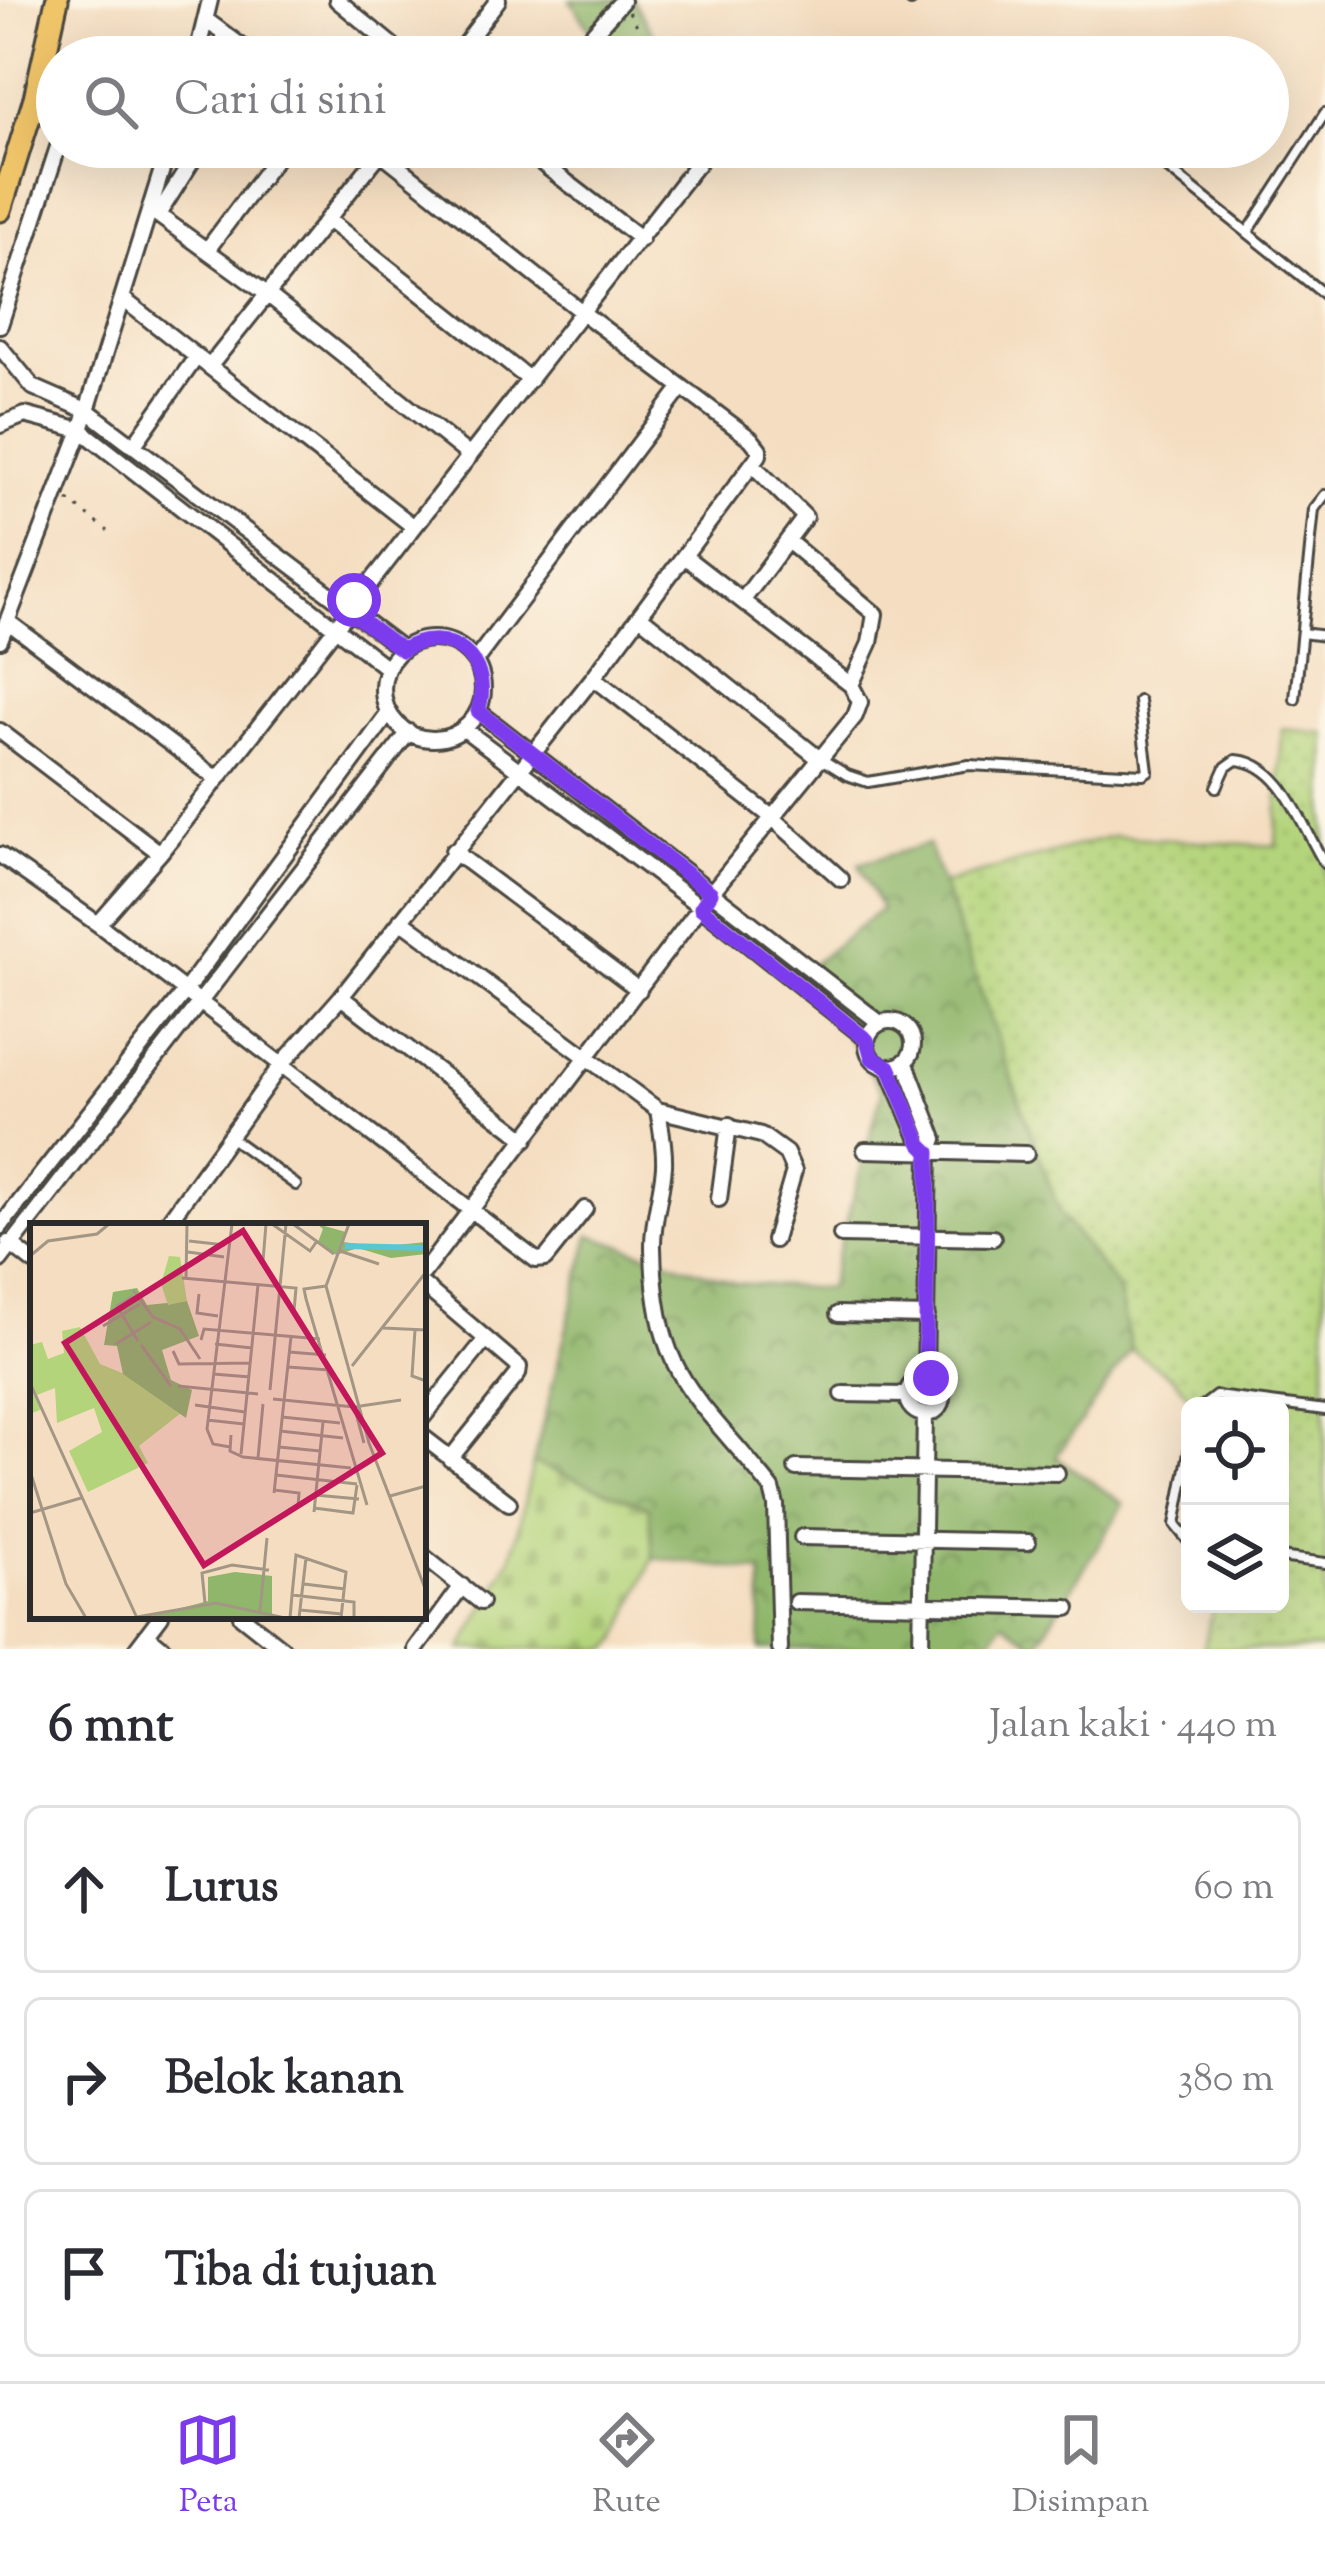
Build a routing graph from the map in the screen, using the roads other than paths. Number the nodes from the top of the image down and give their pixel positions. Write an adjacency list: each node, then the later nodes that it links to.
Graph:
1 (57, 0): 7 (main road)
2 (210, 0): 6 (street)
3 (337, 0): 10 (street)
4 (495, 1): 11 (street)
5 (622, 1): 12 (street)
6 (206, 20): 8 (street); 9 (street)
7 (49, 36)
8 (202, 36)
9 (228, 36)
10 (381, 36)
11 (470, 36)
12 (591, 36)
13 (36, 94): 24 (main road)
14 (1325, 113): 27 (lane)
15 (51, 168): 34 (street)
16 (165, 168): 25 (street)
17 (186, 168): 25 (street)
18 (268, 168): 29 (street)
19 (366, 168): 26 (street)
20 (404, 168): 33 (street)
21 (547, 168): 28 (street)
22 (695, 168): 28 (street)
23 (1167, 168): 27 (lane)
24 (0, 210)
25 (154, 212): 29 (street); 32 (street)
26 (327, 219): 30 (street); 38 (street)
27 (1248, 232): 31 (lane)
28 (640, 239): 33 (street)
29 (207, 250): 30 (street)
30 (267, 294): 37 (street); 44 (street)
31 (1325, 295)
32 (123, 299): 36 (street); 40 (street)
33 (583, 313): 38 (street); 39 (street)
34 (0, 325)
35 (0, 346): 40 (street)
36 (197, 356): 37 (street); 43 (street)
37 (210, 366): 47 (street)
38 (530, 380): 44 (street)
39 (682, 387): 45 (street); 59 (street)
40 (88, 411): 42 (street); 43 (street)
41 (0, 425): 42 (street)
42 (81, 430): 53 (street); 54 (street)
43 (134, 445): 51 (street)
44 (470, 456): 47 (street)
45 (753, 465): 48 (street); 49 (street)
46 (1325, 495): 55 (lane)
47 (414, 527): 51 (street)
48 (789, 542): 50 (street); 62 (street)
49 (684, 556): 50 (street); 52 (street)
50 (743, 600): 62 (street)
51 (348, 610): 54 (street); 58 (street)
52 (641, 617): 61 (street); 71 (street)
53 (7, 621): 57 (street); 73 (street)
54 (336, 627): 60 (street); 73 (street)
55 (1302, 633): 56 (lane); 63 (lane)
56 (1325, 636)
57 (0, 640)
58 (402, 650): 59 (street); 60 (street)
59 (475, 661): 65 (street)
60 (387, 668): 66 (street)
61 (594, 678): 70 (street); 75 (street)
62 (851, 685): 71 (street)
63 (1295, 700)
64 (1138, 701): 71 (lane)
65 (478, 711): 67 (street); 70 (street)
66 (389, 713): 69 (street); 86 (street)
67 (464, 729): 69 (street); 72 (street)
68 (0, 731): 77 (street)
69 (409, 732): 88 (street)
70 (530, 753): 72 (street); 81 (street)
71 (821, 760): 75 (street)
72 (518, 769): 76 (street); 82 (street)
73 (216, 778): 77 (street)
74 (1217, 788): 79 (lane)
75 (773, 818): 80 (street); 81 (street)
76 (453, 850): 83 (street); 85 (street)
77 (160, 853): 84 (street)
78 (0, 855): 84 (street)
79 (1325, 864)
80 (841, 879)
81 (711, 893): 82 (street); 89 (street)
82 (701, 908): 85 (street); 90 (street)
83 (401, 920): 87 (street); 91 (street)
84 (98, 924): 86 (street)
85 (639, 990): 91 (street)
86 (185, 992): 88 (street); 108 (street)
87 (340, 997): 93 (street); 98 (street)
88 (200, 1005): 93 (street); 108 (street)
89 (880, 1023): 90 (street); 92 (street)
90 (867, 1040): 94 (street)
91 (588, 1060): 95 (street); 98 (street)
92 (905, 1061): 94 (street); 100 (street)
93 (281, 1065): 97 (street); 104 (street)
94 (889, 1067): 100 (street)
95 (658, 1111): 96 (street); 152 (street)
96 (729, 1125): 103 (street); 111 (street)
97 (231, 1138): 102 (lane); 106 (street)
98 (526, 1139): 104 (street)
99 (865, 1150): 100 (street)
100 (929, 1152): 101 (street); 109 (street)
101 (1026, 1154)
102 (296, 1185)
103 (719, 1199)
104 (471, 1209): 105 (street); 114 (street)
105 (585, 1209)
106 (167, 1223)
107 (841, 1235): 109 (street)
108 (4, 1236): 112 (street); 113 (street)
109 (928, 1237): 110 (street); 117 (street)
110 (993, 1238)
111 (774, 1240)
112 (30, 1259)
113 (0, 1260)
114 (426, 1269)
115 (426, 1288): 118 (street)
116 (838, 1314): 117 (street)
117 (926, 1316): 119 (street)
118 (486, 1339): 124 (street); 127 (street)
119 (925, 1378): 121 (street); 125 (street)
120 (843, 1394): 121 (street)
121 (907, 1395): 125 (street)
122 (1289, 1405): 123 (lane)
123 (1325, 1410)
124 (426, 1413)
125 (925, 1414): 129 (street)
126 (426, 1439): 127 (street)
127 (450, 1459): 132 (street)
128 (796, 1468): 129 (street)
129 (924, 1470): 130 (street); 135 (street)
130 (1057, 1473)
131 (1181, 1494): 133 (lane)
132 (508, 1503)
133 (1181, 1532)
134 (802, 1537): 135 (street)
135 (923, 1540): 136 (street); 143 (street)
136 (1028, 1542)
137 (426, 1558): 140 (street)
138 (1289, 1558): 139 (lane)
139 (1325, 1563)
140 (462, 1586): 141 (street); 151 (street)
141 (481, 1602)
142 (796, 1602): 143 (street)
143 (922, 1605): 144 (street); 153 (street)
144 (1068, 1608)
145 (159, 1619): 147 (street)
146 (246, 1619): 150 (street)
147 (146, 1635): 148 (street); 149 (street)
148 (136, 1649)
149 (164, 1649)
150 (284, 1649)
151 (416, 1649)
152 (780, 1649)
153 (921, 1649)

